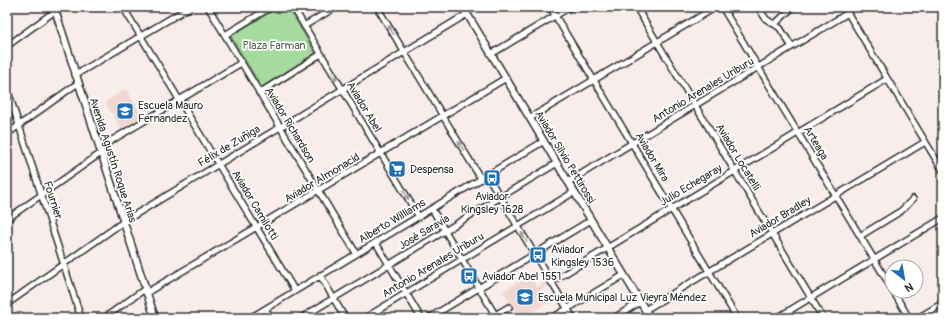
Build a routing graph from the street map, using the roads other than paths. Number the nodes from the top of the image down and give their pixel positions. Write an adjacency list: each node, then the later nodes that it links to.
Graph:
1 (123, 7): 24 (street, Aviador Camilotti)
2 (190, 7): 24 (street)
3 (208, 7): 23 (street, Aviador Richardson)
4 (271, 7): 23 (street)
5 (293, 7): 22 (street, Aviador Abel)
6 (336, 7): 22 (street)
7 (376, 7): 28 (street, one-way to 7)
8 (463, 7): 18 (main road, Aviador Silvio Pettirossi)
9 (550, 7): 20 (street, Aviador Mira)
10 (570, 7): 20 (street)
11 (636, 7): 25 (street, Aviador Locatelli)
12 (716, 7): 25 (street)
13 (722, 7): 32 (street, Arteaga)
14 (758, 7): 21 (street)
15 (793, 7): 21 (street)
16 (844, 7): 19 (street)
17 (54, 9): 26 (street); 33 (main road, Avenida Agustín Roque Arias)
18 (467, 14): 28 (street, Félix de Zuñiga); 30 (main road, Aviador Silvio Pettirossi)
19 (848, 14): 27 (street, Antonio Arenales Uriburu); 35 (street)
20 (556, 16): 30 (street); 36 (street, Aviador Mira)
21 (775, 24): 27 (street)
22 (304, 26): 29 (street, Aviador Abel)
23 (225, 35): 31 (street, Aviador Richardson)
24 (141, 36): 33 (street); 41 (street, Aviador Camilotti)
25 (657, 42): 36 (street); 42 (street, Aviador Locatelli)
26 (7, 46)
27 (792, 48): 32 (street, Antonio Arenales Uriburu)
28 (405, 53): 39 (street, Félix de Zuñiga); 43 (street)
29 (321, 54): 39 (street, Aviador Abel, one-way to 39); 40 (street)
30 (491, 54): 34 (main road, Aviador Silvio Pettirossi)
31 (241, 63): 40 (street, Aviador Richardson); 41 (street)
32 (759, 68): 42 (street, Antonio Arenales Uriburu); 47 (street, Arteaga)
33 (75, 75): 37 (main road, Avenida Agustín Roque Arias)
34 (506, 78): 43 (street, Aviador Almonacid); 44 (main road, Aviador Silvio Pettirossi)
35 (886, 78): 47 (street, Julio Echegaray); 50 (street)
36 (594, 80): 44 (street); 51 (street, Aviador Mira)
37 (78, 83): 45 (street); 52 (main road, Avenida Agustín Roque Arias)
38 (7, 88): 45 (street, Fournier)
39 (343, 90): 46 (street, Félix de Zuñiga); 53 (street, Aviador Abel)
40 (259, 93): 46 (street, Aviador Richardson)
41 (179, 100): 52 (street); 55 (street, Aviador Camilotti)
42 (696, 106): 51 (street, Antonio Arenales Uriburu); 56 (street, Aviador Locatelli)
43 (444, 117): 53 (street, Aviador Almonacid); 59 (street, one-way to 43)
44 (530, 118): 49 (main road, Aviador Silvio Pettirossi)
45 (19, 125): 48 (street); 63 (street, Fournier)
46 (280, 128): 55 (street, Félix de Zuñiga); 61 (street, Aviador Richardson)
47 (798, 132): 56 (street, Julio Echegaray); 64 (street, Arteaga)
48 (7, 134)
49 (544, 141): 54 (main road, Aviador Silvio Pettirossi); 58 (street, Alberto Williams)
50 (925, 142): 57 (street); 64 (street, Aviador Bradley)
51 (632, 144): 60 (street, Antonio Arenales Uriburu); 68 (street, Aviador Mira)
52 (100, 151): 63 (street); 73 (main road, Avenida Agustín Roque Arias)
53 (381, 154): 61 (street, Aviador Almonacid); 69 (street, Aviador Abel, one-way to 69)
54 (557, 163): 60 (main road, Aviador Silvio Pettirossi); 65 (street, José Saravia)
55 (219, 164): 73 (street, Félix de Zuñiga); 75 (street, Aviador Camilotti)
56 (734, 171): 68 (street, Julio Echegaray); 77 (street, Aviador Locatelli)
57 (943, 171)
58 (487, 175): 59 (street, Alberto Williams); 65 (street)
59 (481, 179): 67 (street, Alberto Williams)
60 (568, 182): 62 (main road, Aviador Silvio Pettirossi)
61 (318, 191): 75 (street, Aviador Almonacid); 81 (street, Aviador Richardson)
62 (574, 192): 72 (main road, Aviador Silvio Pettirossi); 74 (street, Antonio Arenales Uriburu)
63 (41, 195): 71 (street); 85 (street, Fournier)
64 (836, 195): 77 (street, Aviador Bradley); 78 (street, Arteaga)
65 (500, 198): 74 (street); 76 (street, José Saravia)
66 (912, 199): 78 (street)
67 (432, 209): 69 (street, Alberto Williams); 76 (street)
68 (671, 209): 80 (street, Julio Echegaray); 87 (street, Aviador Mira)
69 (419, 217): 79 (street, Alberto Williams)
70 (943, 218): 84 (street)
71 (7, 219)
72 (591, 220): 80 (main road, Aviador Silvio Pettirossi); 82 (street)
73 (123, 222): 85 (street, Félix de Zuñiga); 93 (main road, Avenida Agustín Roque Arias)
74 (517, 226): 82 (street, one-way to 74); 83 (street, Antonio Arenales Uriburu)
75 (257, 228): 93 (street, Aviador Almonacid); 94 (street, Aviador Camilotti)
76 (445, 231): 83 (street); 86 (street, José Saravia)
77 (772, 233): 87 (street, Aviador Bradley); 97 (street, Aviador Locatelli)
78 (860, 236): 84 (street, Arteaga)
79 (376, 243): 81 (street, Alberto Williams); 86 (street)
80 (607, 247): 89 (main road, Aviador Silvio Pettirossi); 91 (street, Julio Echegaray)
81 (356, 254): 88 (street, Alberto Williams)
82 (534, 254): 91 (street); 92 (street)
83 (462, 259): 92 (street); 95 (street, Antonio Arenales Uriburu)
84 (874, 260): 90 (street, Arteaga); 97 (street)
85 (63, 264): 101 (street, Félix de Zuñiga); 109 (street, Fournier)
86 (389, 265): 95 (street); 96 (street, José Saravia)
87 (709, 271): 105 (street, Aviador Bradley); 124 (street, Aviador Mira)
88 (320, 275): 94 (street, Alberto Williams); 96 (street)
89 (624, 275): 99 (main road, Aviador Silvio Pettirossi); 104 (street)
90 (884, 276)
91 (551, 282): 104 (street)
92 (478, 287): 107 (street); 118 (street)
93 (146, 291): 110 (street, Aviador Almonacid); 111 (main road, Avenida Agustín Roque Arias)
94 (295, 291): 103 (street, Alberto Williams)
95 (406, 293): 116 (street, Antonio Arenales Uriburu); 117 (street)
96 (333, 298): 114 (street, José Saravia); 115 (street)
97 (811, 298): 125 (street); 126 (street, Aviador Locatelli)
98 (898, 299): 127 (street, Arteaga)
99 (640, 302): 105 (main road, Aviador Silvio Pettirossi); 122 (street)
100 (943, 303): 128 (street)
101 (7, 304)
102 (509, 307): 107 (street)
103 (265, 309): 112 (street, Alberto Williams); 113 (street)
104 (567, 309): 120 (street); 121 (street)
105 (645, 310): 123 (main road, Aviador Silvio Pettirossi)
106 (7, 311): 108 (street)
107 (496, 316): 119 (street)
108 (9, 318)
109 (81, 318)
110 (104, 318)
111 (155, 318)
112 (250, 318)
113 (271, 318)
114 (301, 318)
115 (345, 318)
116 (365, 318)
117 (421, 318)
118 (429, 318)
119 (490, 318)
120 (552, 318)
121 (573, 318)
122 (614, 318)
123 (650, 318)
124 (737, 318)
125 (778, 318)
126 (823, 318)
127 (909, 318)
128 (918, 318)

